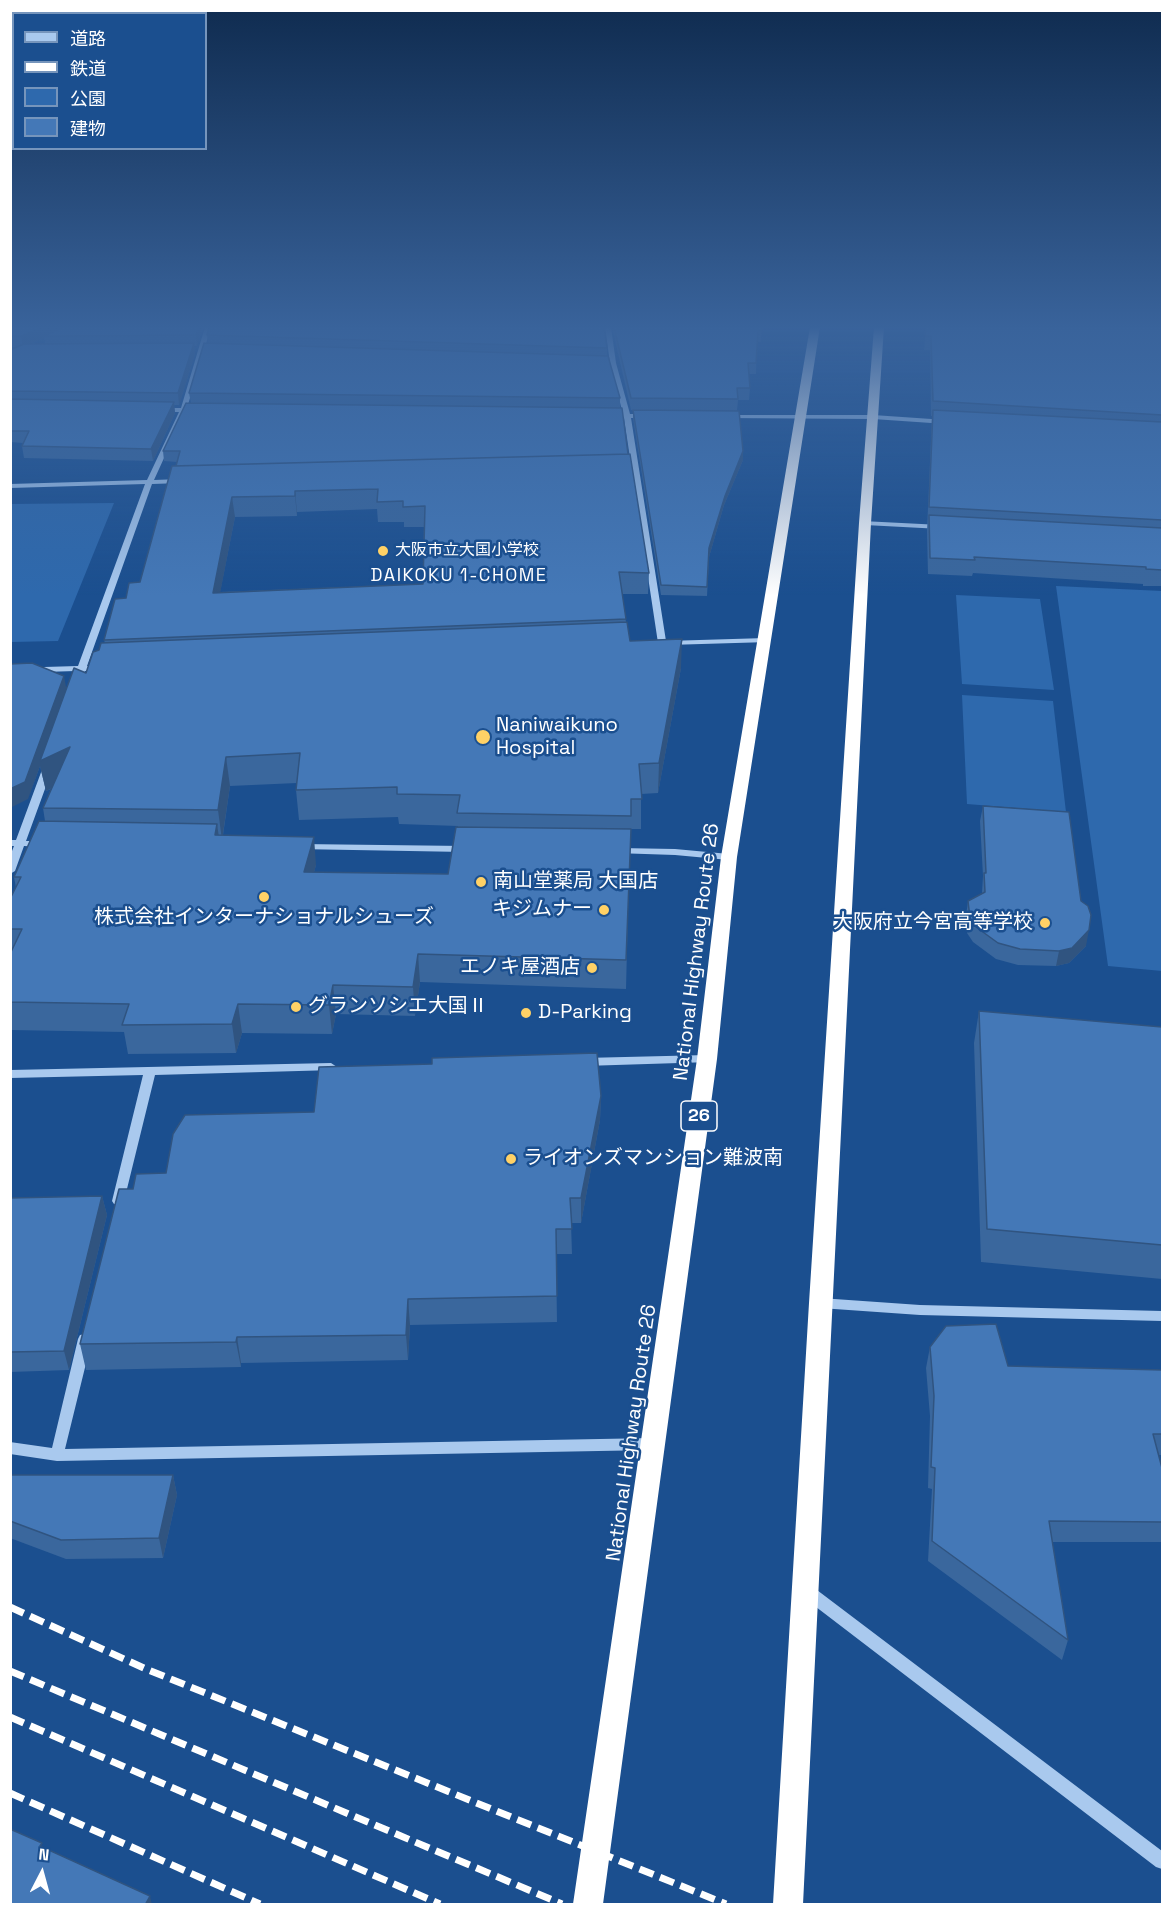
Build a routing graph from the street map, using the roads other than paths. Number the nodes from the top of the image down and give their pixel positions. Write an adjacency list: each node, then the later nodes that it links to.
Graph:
1 (180, 416): 12 (street)
2 (627, 416): 10 (street)
3 (772, 416): 6 (street)
4 (802, 416): 16 (highway, National Highway Route 26 / 26)
5 (828, 416): 7 (street)
6 (719, 417)
7 (873, 417): 8 (street); 14 (highway)
8 (956, 422)
9 (622, 469): 10 (street)
10 (634, 469): 18 (street)
11 (185, 481): 12 (street)
12 (149, 482): 13 (street); 20 (street)
13 (10, 486)
14 (865, 523): 15 (street); 38 (highway)
15 (953, 528)
16 (766, 640): 18 (street); 30 (highway, National Highway Route 26 / 26)
17 (650, 644): 18 (street)
18 (662, 644)
19 (105, 668): 20 (street)
20 (82, 669): 21 (street); 22 (street)
21 (10, 671)
22 (78, 680)
23 (52, 756): 25 (street)
24 (10, 843): 25 (street)
25 (22, 844): 26 (street); 31 (street)
26 (57, 844)
27 (290, 847): 28 (street)
28 (476, 849)
29 (605, 851): 30 (street)
30 (729, 857): 32 (highway, National Highway Route 26 / 26)
31 (10, 871)
32 (707, 1059): 33 (street); 41 (highway, National Highway Route 26 / 26)
33 (568, 1062)
34 (341, 1067): 35 (street)
35 (150, 1071): 36 (street); 37 (street)
36 (10, 1074)
37 (116, 1211)
38 (820, 1303): 39 (street); 44 (highway)
39 (1162, 1316)
40 (88, 1327): 43 (street)
41 (653, 1444): 43 (street); 46 (highway, National Highway Route 26 / 26)
42 (10, 1448): 43 (street)
43 (57, 1455)
44 (804, 1588): 45 (street); 47 (highway)
45 (1162, 1861)
46 (588, 1905)
47 (788, 1905)

